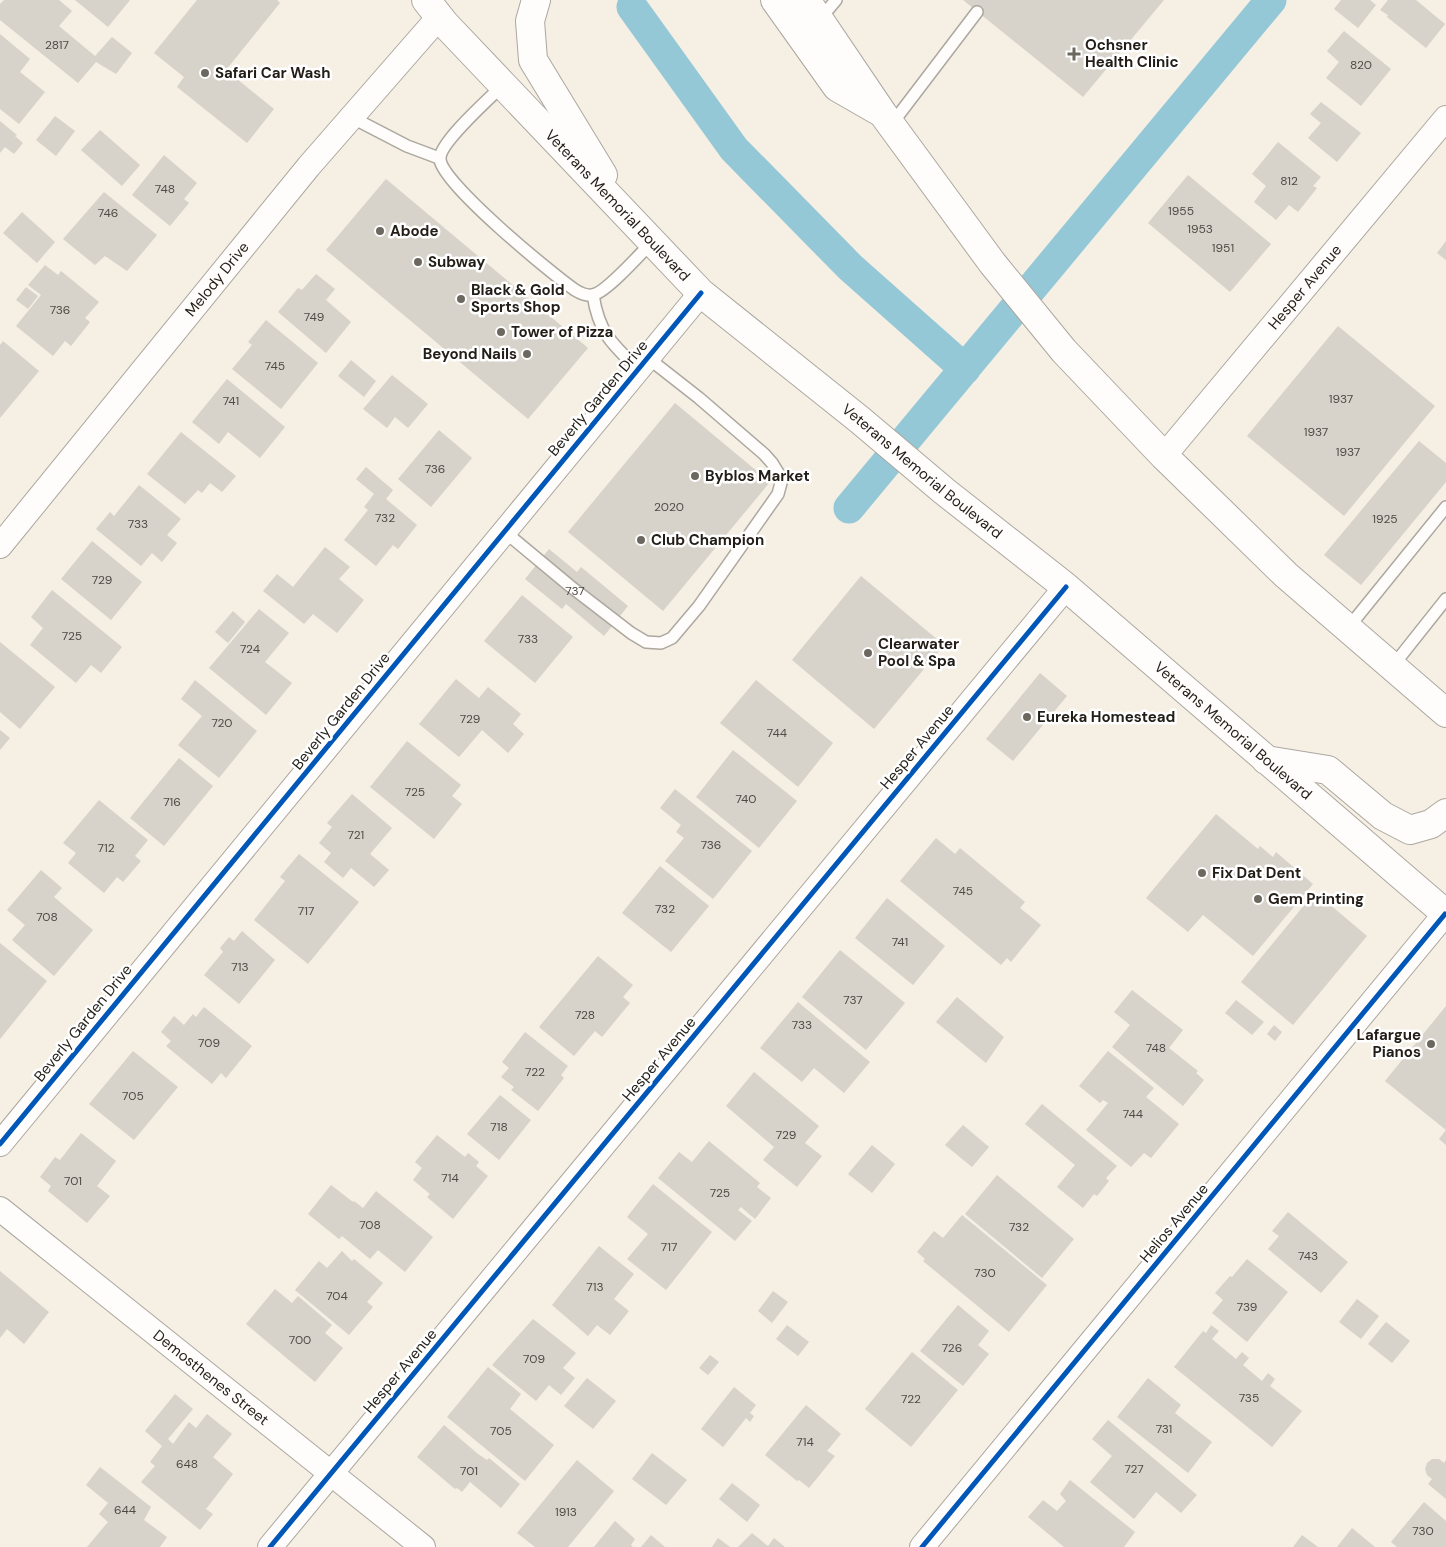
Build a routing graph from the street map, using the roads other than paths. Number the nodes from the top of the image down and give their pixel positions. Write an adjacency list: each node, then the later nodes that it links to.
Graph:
1 (536, 0): 11 (main road)
2 (775, 0): 9 (main road)
3 (821, 6): 9 (main road)
4 (433, 8): 6 (main road, Veterans Memorial Boulevard); 7 (street, Melody Drive)
5 (977, 12): 9 (lane)
6 (503, 85): 10 (lane); 11 (main road, Veterans Memorial Boulevard)
7 (351, 117): 10 (lane); 19 (street, Melody Drive)
8 (1446, 118): 16 (street, Hesper Avenue)
9 (887, 119): 16 (main road)
10 (439, 158): 14 (lane)
11 (631, 221): 12 (main road, Veterans Memorial Boulevard)
12 (652, 242): 13 (main road, Veterans Memorial Boulevard); 14 (lane)
13 (701, 293): 15 (street, Beverly Garden Drive); 20 (main road, Veterans Memorial Boulevard)
14 (593, 295): 15 (lane)
15 (643, 363): 18 (street, Beverly Garden Drive); 18 (lane)
16 (1164, 456): 22 (main road)
17 (1446, 507): 22 (lane)
18 (504, 532): 28 (street, Beverly Garden Drive)
19 (0, 546)
20 (1066, 587): 25 (main road, Veterans Memorial Boulevard); 30 (street, Hesper Avenue)
21 (1446, 599): 23 (lane)
22 (1348, 628): 23 (main road)
23 (1392, 667): 24 (main road)
24 (1446, 713)
25 (1266, 760): 26 (main road); 27 (main road, Veterans Memorial Boulevard)
26 (1446, 813)
27 (1446, 914): 33 (street, Helios Avenue)
28 (0, 1144)
29 (0, 1209): 30 (street, Demosthenes Street)
30 (331, 1474): 31 (street, Hesper Avenue); 32 (street, Demosthenes Street)
31 (270, 1547)
32 (422, 1547)
33 (922, 1547)

